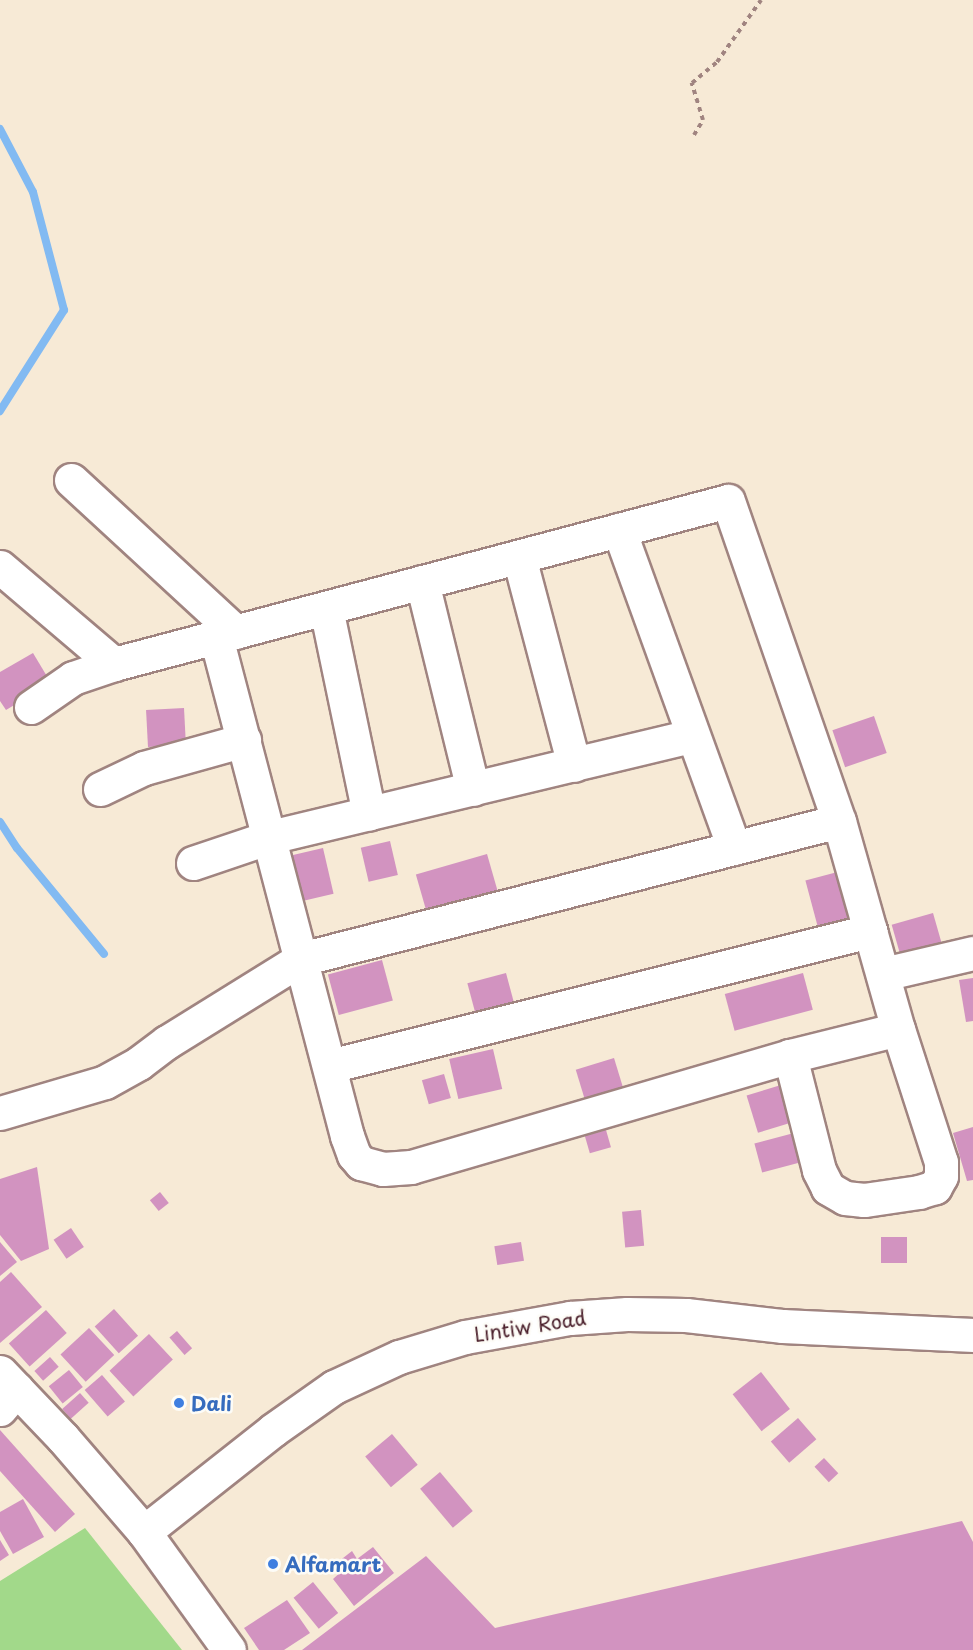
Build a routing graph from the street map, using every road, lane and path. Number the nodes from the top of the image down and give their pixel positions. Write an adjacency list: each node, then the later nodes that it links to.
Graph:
1 (761, 0): 2 (path)
2 (694, 135)
3 (71, 480): 9 (street)
4 (619, 530): 5 (street); 12 (street); 18 (street)
5 (519, 557): 7 (street); 14 (street)
6 (0, 567): 10 (street)
7 (422, 582): 8 (street); 16 (street)
8 (326, 608): 9 (street); 17 (street)
9 (226, 634): 10 (street); 13 (street)
10 (114, 664): 11 (street)
11 (31, 707)
12 (692, 736): 14 (street); 20 (street)
13 (244, 740): 15 (street); 19 (street)
14 (574, 765): 16 (street)
15 (100, 789)
16 (473, 789): 17 (street)
17 (369, 814): 19 (street)
18 (839, 821): 20 (street); 22 (street)
19 (270, 837): 21 (street); 24 (street)
20 (734, 848): 24 (street)
21 (192, 863)
22 (870, 931): 25 (street); 28 (street)
23 (973, 953): 25 (street)
24 (301, 959): 28 (street); 29 (street)
25 (883, 974): 26 (street)
26 (898, 1029): 27 (street); 27 (street)
27 (790, 1056): 28 (street)
28 (330, 1066)
29 (0, 1113)
30 (973, 1335): 32 (street, Lintiw Road)
31 (6, 1390): 32 (street)
32 (144, 1532): 33 (street)
33 (229, 1650)

